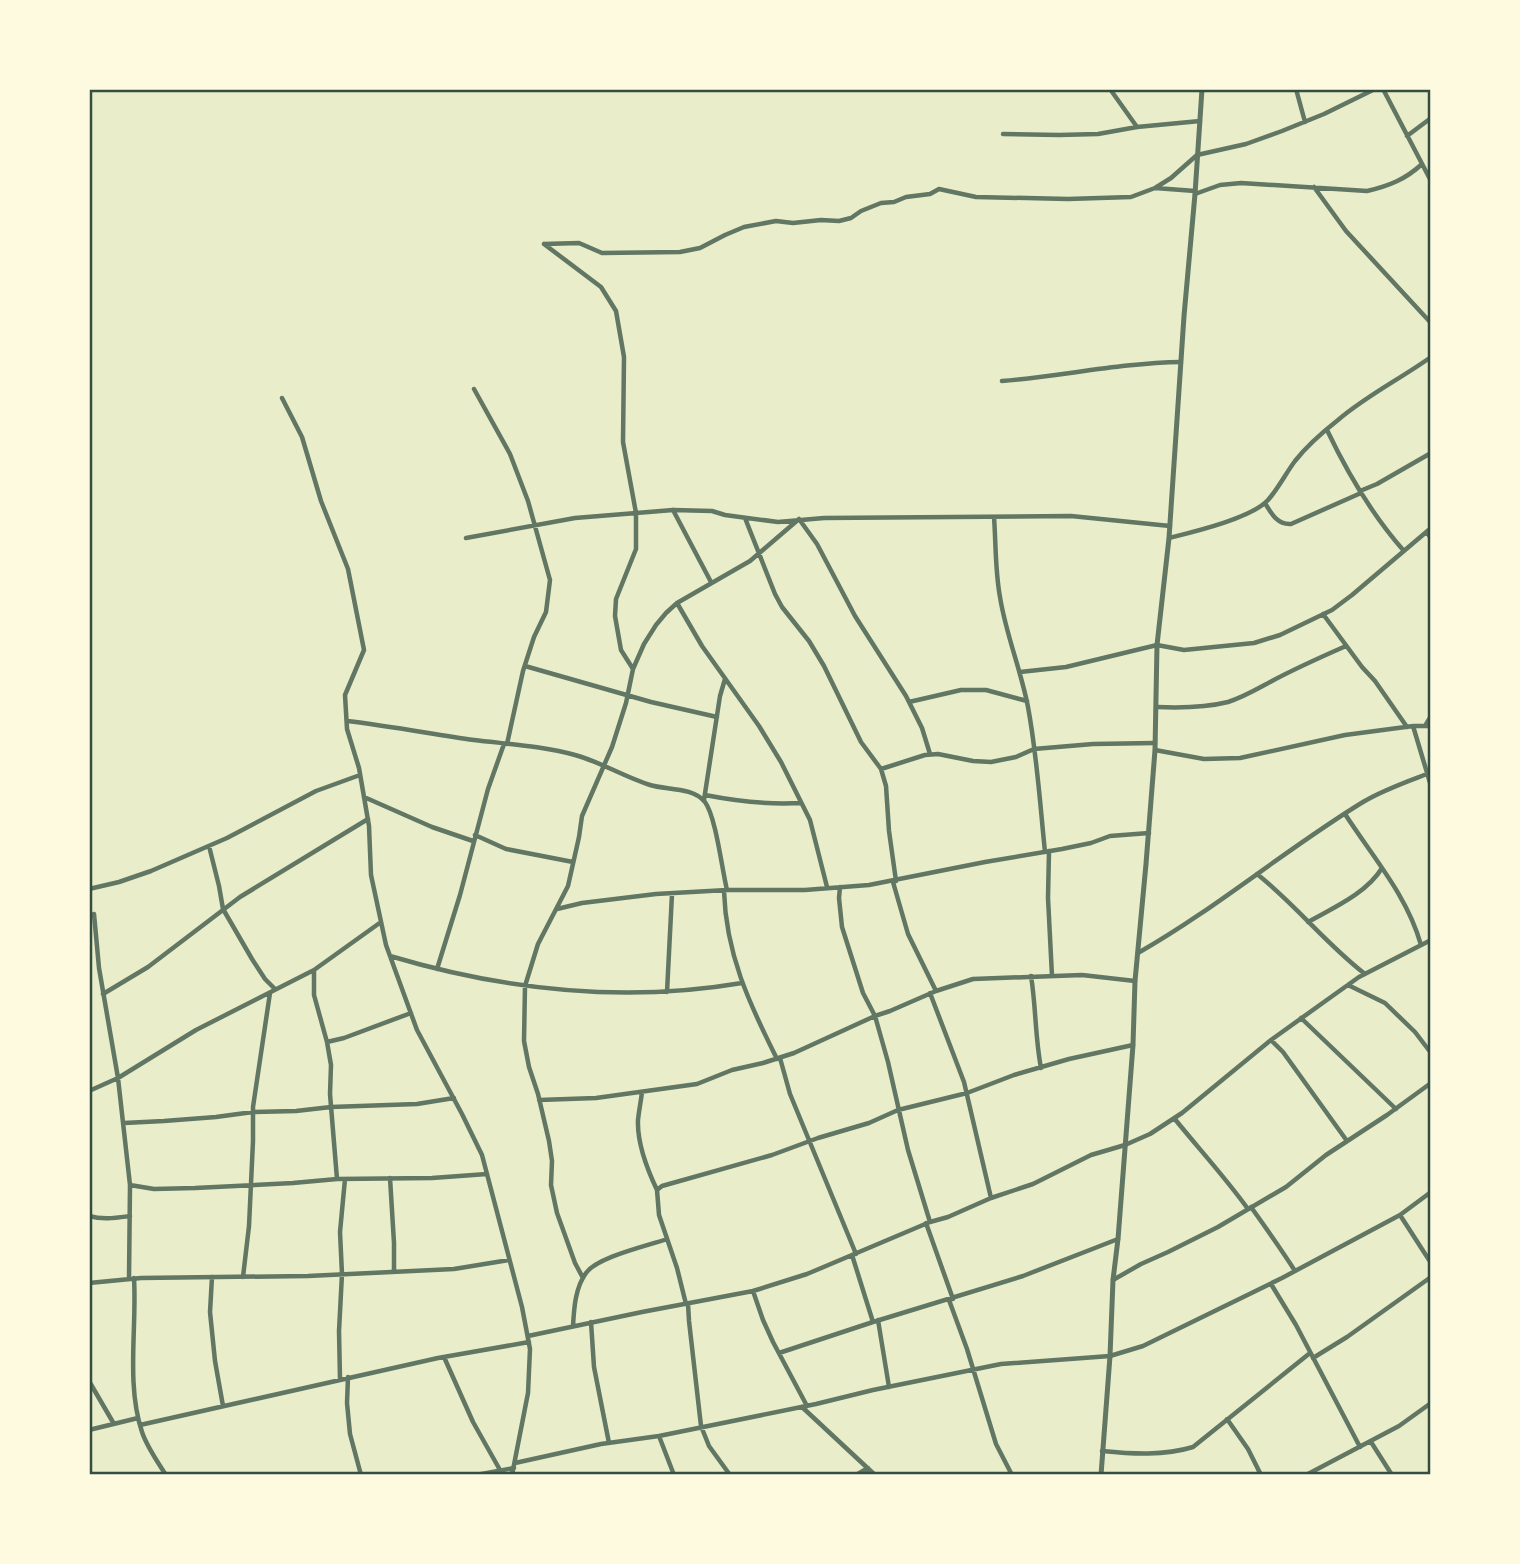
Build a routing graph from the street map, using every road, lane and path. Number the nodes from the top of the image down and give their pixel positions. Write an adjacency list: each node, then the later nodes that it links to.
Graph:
1 (1110, 89): 9 (street)
2 (1202, 89): 7 (street)
3 (1296, 89): 8 (street)
4 (1375, 89): 8 (street)
5 (1383, 89): 11 (street)
6 (1431, 118): 11 (street)
7 (1200, 121): 9 (street); 12 (street)
8 (1306, 122): 12 (street)
9 (1137, 127): 10 (street)
10 (1003, 134)
11 (1407, 136): 13 (street)
12 (1197, 155): 16 (street); 17 (street)
13 (1422, 164): 14 (street); 15 (street)
14 (1431, 181)
15 (1314, 187): 17 (street); 18 (street)
16 (1154, 188): 17 (street); 29 (street)
17 (1195, 193): 20 (street)
18 (1431, 323)
19 (1431, 357): 24 (street)
20 (1181, 362): 21 (street); 34 (street)
21 (1002, 381)
22 (474, 389): 33 (street)
23 (282, 398): 56 (street)
24 (1327, 430): 26 (street); 27 (street)
25 (1431, 453): 26 (street)
26 (1360, 492): 27 (street); 39 (street)
27 (1265, 503): 37 (street)
28 (673, 510): 29 (street); 31 (street); 41 (street)
29 (636, 513): 33 (street); 47 (street)
30 (994, 517): 32 (street); 34 (street); 48 (street)
31 (745, 518): 32 (street); 40 (street)
32 (799, 519): 40 (street); 52 (street)
33 (535, 525): 36 (street); 46 (street)
34 (1170, 526): 37 (street)
35 (1429, 530): 38 (street); 39 (street)
36 (466, 538)
37 (1169, 538): 44 (street)
38 (1431, 540)
39 (1404, 551): 43 (street)
40 (759, 553): 41 (street); 65 (street)
41 (711, 582): 42 (street)
42 (677, 603): 47 (street); 49 (street)
43 (1323, 614): 44 (street); 45 (street)
44 (1157, 645): 48 (street); 53 (street)
45 (1346, 646): 53 (street); 58 (street)
46 (525, 666): 50 (street); 60 (street)
47 (633, 669): 50 (street)
48 (1020, 672): 51 (street)
49 (725, 679): 55 (street); 71 (street)
50 (628, 695): 55 (street); 64 (street)
51 (1027, 701): 52 (street); 61 (street)
52 (909, 702): 63 (street)
53 (1157, 707): 59 (street)
54 (1431, 716): 57 (street)
55 (716, 717): 70 (street)
56 (347, 721): 60 (street); 67 (street)
57 (1428, 726): 58 (street)
58 (1410, 727): 62 (street); 66 (street)
59 (1155, 743): 61 (street); 62 (street)
60 (506, 744): 64 (street); 75 (street)
61 (1034, 749): 63 (street); 77 (street)
62 (1155, 750): 74 (street)
63 (930, 754): 65 (street)
64 (604, 766): 70 (street); 78 (street)
65 (881, 769): 81 (street)
66 (1427, 774): 68 (street); 72 (street)
67 (360, 775): 69 (street); 76 (street)
68 (1431, 786)
69 (364, 797): 73 (street); 75 (street)
70 (704, 797): 71 (street); 85 (street)
71 (800, 803): 82 (street)
72 (1345, 814): 79 (street); 80 (street)
73 (368, 819): 87 (street); 90 (street)
74 (1149, 833): 77 (street); 94 (street)
75 (474, 838): 78 (street); 96 (street)
76 (209, 846): 84 (street); 87 (street)
77 (1047, 851): 81 (street); 99 (street)
78 (573, 862): 88 (street)
79 (1382, 868): 91 (street); 93 (street)
80 (1257, 874): 91 (street); 94 (street)
81 (895, 881): 83 (street); 107 (street)
82 (827, 887): 83 (street); 85 (street)
83 (840, 887): 110 (street)
84 (89, 889)
85 (725, 891): 86 (street); 102 (street)
86 (672, 894): 88 (street); 106 (street)
87 (223, 909): 105 (street); 108 (street)
88 (556, 909): 104 (street)
89 (94, 914): 108 (street)
90 (381, 922): 95 (street); 97 (street)
91 (1308, 922): 98 (street)
92 (1431, 940): 93 (street)
93 (1420, 945): 98 (street)
94 (1138, 953): 101 (street)
95 (390, 956): 96 (street); 109 (street)
96 (437, 969): 104 (street)
97 (314, 970): 105 (street); 113 (street)
98 (1365, 974): 103 (street)
99 (1052, 975): 100 (street); 101 (street)
100 (1031, 976): 107 (street); 117 (street)
101 (1135, 981): 114 (street)
102 (742, 983): 106 (street); 116 (street)
103 (1348, 985): 111 (street); 115 (street)
104 (525, 986): 106 (street); 124 (street)
105 (273, 991): 118 (street); 128 (street)
106 (667, 992)
107 (933, 992): 110 (street); 122 (street)
108 (103, 993): 118 (street)
109 (411, 1013): 113 (street); 123 (street)
110 (874, 1016): 116 (street); 127 (street)
111 (1301, 1018): 112 (street); 126 (street)
112 (1272, 1040): 129 (street); 132 (street)
113 (327, 1042): 125 (street)
114 (1133, 1045): 117 (street); 133 (street)
115 (1431, 1053)
116 (778, 1058): 121 (street); 131 (street)
117 (1041, 1068): 122 (street)
118 (118, 1078): 120 (street); 130 (street)
119 (1431, 1083): 126 (street)
120 (89, 1091)
121 (642, 1092): 124 (street); 140 (street)
122 (967, 1093): 127 (street); 142 (street)
123 (454, 1098): 125 (street); 134 (street)
124 (539, 1100): 160 (street)
125 (331, 1107): 128 (street); 136 (street)
126 (1396, 1109): 132 (street)
127 (898, 1110): 131 (street); 147 (street)
128 (253, 1112): 130 (street); 139 (street)
129 (1174, 1118): 133 (street); 143 (street)
130 (123, 1123): 138 (street)
131 (810, 1141): 140 (street); 150 (street)
132 (1347, 1141): 143 (street)
133 (1125, 1145): 142 (street); 149 (street)
134 (487, 1174): 135 (street); 151 (street)
135 (390, 1178): 137 (street); 153 (street)
136 (337, 1179): 137 (street); 139 (street)
137 (345, 1179): 155 (street)
138 (130, 1185): 139 (street); 146 (street)
139 (250, 1186): 157 (street)
140 (657, 1190): 148 (street)
141 (1431, 1192): 144 (street)
142 (992, 1199): 147 (street)
143 (1250, 1208): 154 (street); 161 (street)
144 (1400, 1214): 152 (street); 154 (street)
145 (89, 1216): 146 (street)
146 (130, 1216): 159 (street)
147 (928, 1223): 150 (street); 165 (street)
148 (667, 1239): 160 (street); 166 (street)
149 (1118, 1239): 161 (street); 165 (street)
150 (854, 1254): 164 (street); 167 (street)
151 (509, 1260): 153 (street); 170 (street)
152 (1431, 1263)
153 (394, 1270): 155 (street)
154 (1295, 1271): 163 (street)
155 (342, 1274): 157 (street); 177 (street)
156 (212, 1277): 157 (street); 159 (street); 181 (street)
157 (243, 1277)
158 (1431, 1277): 173 (street)
159 (132, 1278): 162 (street); 185 (street)
160 (583, 1278): 169 (street)
161 (1113, 1280): 172 (street)
162 (89, 1283)
163 (1271, 1283): 172 (street); 173 (street)
164 (754, 1292): 166 (street); 171 (street)
165 (951, 1299): 167 (street); 175 (street)
166 (687, 1304): 168 (street); 189 (street)
167 (876, 1321): 171 (street); 179 (street)
168 (591, 1322): 169 (street); 193 (street)
169 (573, 1326): 170 (street)
170 (528, 1339): 174 (street); 196 (street)
171 (779, 1353): 182 (street)
172 (1110, 1356): 175 (street); 195 (street)
173 (1311, 1356): 186 (street); 194 (street)
174 (444, 1357): 176 (street); 198 (street)
175 (974, 1370): 179 (street); 207 (street)
176 (348, 1377): 177 (street); 200 (street)
177 (340, 1379): 181 (street)
178 (89, 1381): 187 (street)
179 (889, 1387): 182 (street)
180 (1431, 1403): 183 (street)
181 (223, 1406): 188 (street)
182 (805, 1406): 189 (street); 197 (street)
183 (1424, 1408): 184 (street); 192 (street)
184 (1431, 1415)
185 (138, 1418): 187 (street); 188 (street)
186 (1227, 1419): 195 (street); 209 (street)
187 (114, 1424): 190 (street)
188 (140, 1425): 199 (street)
189 (701, 1426): 191 (street); 204 (street)
190 (89, 1430)
191 (659, 1436): 193 (street); 203 (street)
192 (1371, 1442): 194 (street); 211 (street)
193 (608, 1443): 196 (street)
194 (1360, 1447): 210 (street)
195 (1102, 1451): 208 (street)
196 (514, 1466): 198 (street); 202 (street)
197 (868, 1468): 205 (street); 206 (street)
198 (500, 1470): 201 (street)
199 (166, 1475)
200 (361, 1475)
201 (476, 1475)
202 (512, 1475)
203 (674, 1475)
204 (730, 1475)
205 (856, 1475)
206 (875, 1475)
207 (1012, 1475)
208 (1101, 1475)
209 (1261, 1475)
210 (1306, 1475)
211 (1392, 1475)

